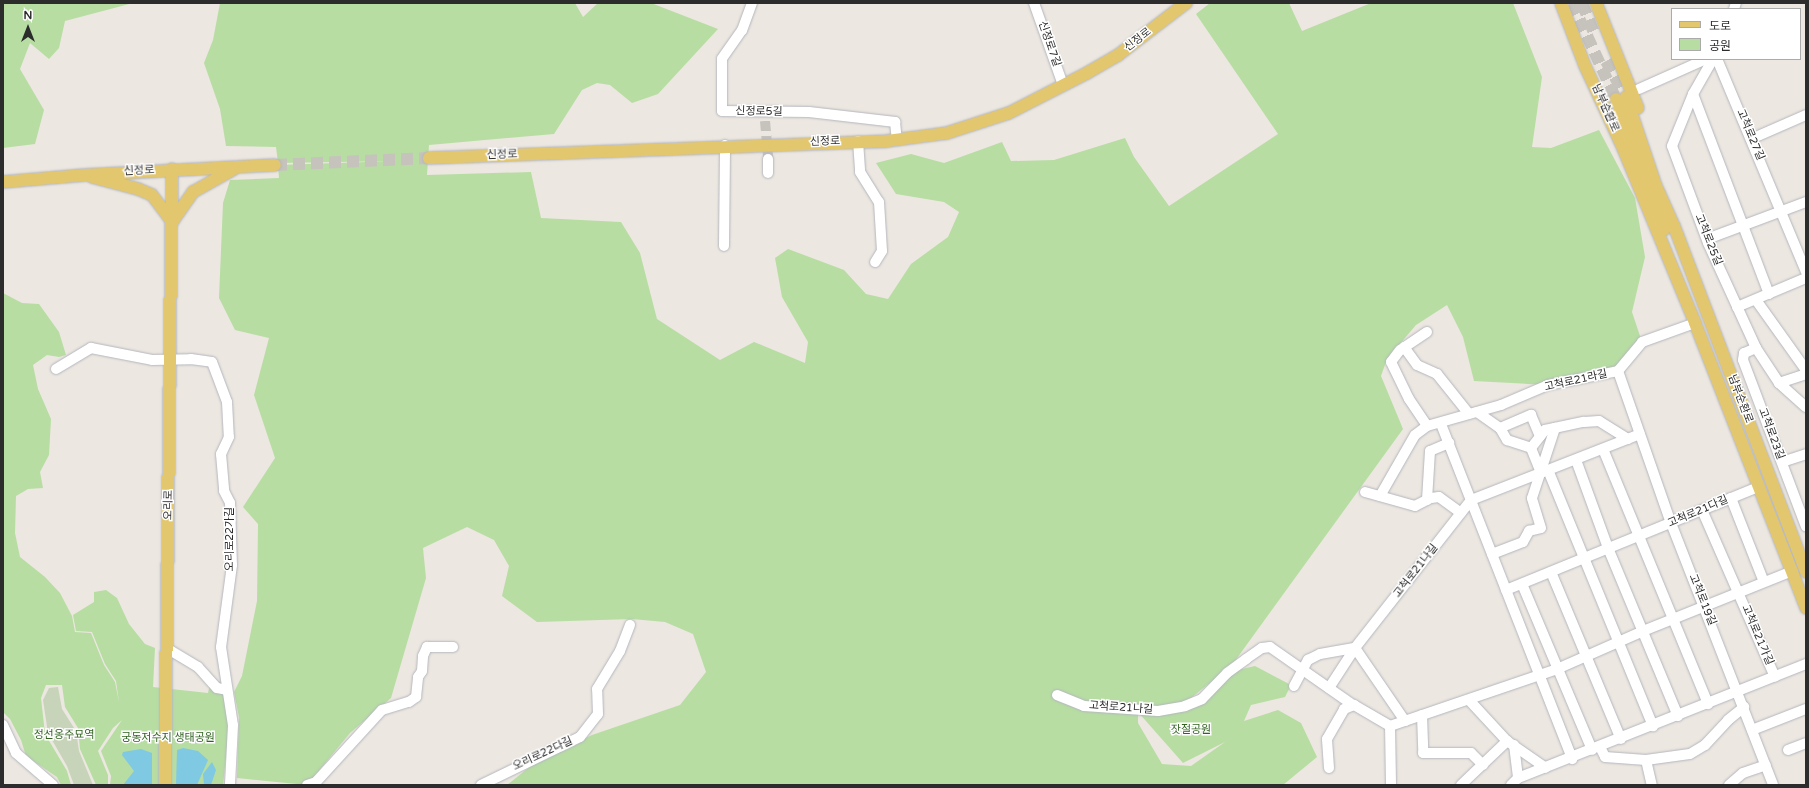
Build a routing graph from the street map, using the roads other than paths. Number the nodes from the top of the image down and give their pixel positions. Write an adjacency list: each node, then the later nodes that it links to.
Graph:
1 (752, 3): 14 (street, 신정로5길)
2 (1034, 3): 9 (street, 신정로7길)
3 (1186, 3): 9 (main road, 신정로)
4 (1561, 3): 38 (main road, 남부순환로)
5 (1596, 3): 28 (main road, 남부순환로)
6 (1704, 60): 10 (street)
7 (1712, 60): 11 (street, 고척로25길)
8 (1717, 60): 13 (street, 고척로27길)
9 (1063, 85): 14 (main road, 신정로)
10 (1638, 89)
11 (1693, 94): 29 (street); 30 (street, 고척로25길)
12 (1806, 116): 13 (street)
13 (1751, 139): 26 (street, 고척로27길)
14 (897, 140): 15 (main road, 신정로)
15 (858, 141): 16 (main road, 신정로); 32 (street)
16 (725, 145): 17 (main road, 신정로); 31 (street)
17 (429, 158)
18 (768, 159): 22 (street)
19 (275, 165): 20 (main road, 신정로)
20 (239, 167): 21 (main road, 신정로); 27 (main road)
21 (172, 170): 23 (main road, 신정로); 27 (main road, 오리로)
22 (768, 173)
23 (85, 175): 24 (main road, 신정로); 27 (main road)
24 (3, 182)
25 (1806, 202): 26 (street)
26 (1782, 211): 29 (street); 33 (street, 고척로27길)
27 (172, 222): 42 (main road, 오리로)
28 (1674, 226): 38 (main road, 남부순환로); 80 (main road, 남부순환로)
29 (1742, 226): 30 (street); 35 (street)
30 (1707, 239): 37 (street, 고척로25길)
31 (724, 246)
32 (875, 262)
33 (1806, 272)
34 (1806, 278): 35 (street)
35 (1770, 294): 36 (street)
36 (1756, 300): 37 (street); 44 (street)
37 (1737, 307): 41 (street, 고척로25길)
38 (1695, 323): 45 (street, 고척로21라길); 64 (main road, 남부순환로)
39 (1426, 332): 40 (street)
40 (1404, 347): 49 (street); 51 (street)
41 (1756, 348): 47 (street, 고척로25길); 62 (street, 고척로23길)
42 (172, 360): 43 (street); 93 (main road, 오리로); 102 (street, 오리로22가길)
43 (56, 369)
44 (1806, 370)
45 (1618, 371): 49 (street, 고척로21라길); 54 (street, 고척로19길)
46 (1806, 374): 47 (street)
47 (1779, 383): 48 (street, 고척로25길)
48 (1806, 407)
49 (1473, 413): 50 (street, 고척로21라길); 52 (street)
50 (1441, 424): 51 (street, 고척로21라길); 57 (street)
51 (1427, 426): 66 (street)
52 (1500, 428): 55 (street); 58 (street)
53 (1555, 428): 55 (street); 56 (street); 63 (street)
54 (1640, 434): 56 (street); 72 (street, 고척로19길)
55 (1540, 436): 58 (street)
56 (1628, 439): 59 (street)
57 (1449, 443): 68 (street); 69 (street)
58 (1531, 448): 63 (street)
59 (1603, 449): 61 (street); 74 (street)
60 (1806, 454): 62 (street)
61 (1576, 460): 63 (street); 75 (street)
62 (1782, 462): 73 (street, 고척로23길)
63 (1544, 472): 69 (street); 76 (street); 77 (street)
64 (1759, 487): 67 (street, 고척로21다길); 78 (main road, 남부순환로)
65 (1365, 492): 66 (street)
66 (1380, 496): 68 (street)
67 (1731, 498): 70 (street, 고척로21다길); 81 (street)
68 (1427, 500): 71 (street)
69 (1471, 500): 71 (street, 고척로21나길); 76 (street)
70 (1702, 510): 72 (street, 고척로21다길); 84 (street)
71 (1461, 513): 92 (street, 고척로21나길)
72 (1671, 523): 74 (street, 고척로21다길); 85 (street, 고척로19길)
73 (1806, 527)
74 (1638, 537): 75 (street, 고척로21다길); 87 (street)
75 (1608, 548): 77 (street, 고척로21다길); 89 (street)
76 (1492, 554): 83 (street)
77 (1583, 559): 79 (street, 고척로21다길); 90 (street)
78 (1792, 571): 81 (street); 86 (main road, 남부순환로)
79 (1551, 572): 82 (street, 고척로21다길); 94 (street)
80 (1806, 572)
81 (1764, 582): 84 (street)
82 (1522, 584): 83 (street, 고척로21다길); 96 (street)
83 (1506, 590): 98 (street)
84 (1738, 593): 85 (street); 99 (street, 고척로21가길)
85 (1706, 607): 87 (street); 103 (street, 고척로19길)
86 (1806, 608)
87 (1673, 620): 89 (street); 106 (street)
88 (630, 625): 133 (street, 오리로22다길)
89 (1643, 631): 90 (street); 111 (street)
90 (1618, 644): 94 (street); 115 (street)
91 (453, 647): 132 (street)
92 (1355, 648): 97 (street); 101 (street, 고척로21나길); 112 (street)
93 (168, 649): 102 (street); 130 (main road, 오리로)
94 (1588, 656): 96 (street); 117 (street)
95 (1806, 664): 99 (street, 고척로21가길)
96 (1557, 669): 98 (street); 120 (street)
97 (1303, 670): 100 (street); 101 (street, 고척로21나길); 104 (street, 고척로21나길)
98 (1539, 676): 105 (street); 122 (street)
99 (1775, 677): 103 (street, 고척로21가길)
100 (1294, 686)
101 (1329, 688): 107 (street, 고척로21나길)
102 (227, 690): 131 (street, 오리로22가길)
103 (1738, 692): 106 (street, 고척로21가길); 108 (street, 고척로19길)
104 (1057, 695)
105 (1469, 700): 110 (street); 118 (street)
106 (1708, 704): 111 (street, 고척로21가길)
107 (1353, 706): 114 (street, 고척로21나길); 126 (street)
108 (1744, 707): 116 (street, 고척로19길); 123 (street)
109 (1806, 709): 116 (street)
110 (1422, 715): 112 (street); 124 (street)
111 (1678, 716): 115 (street, 고척로21가길)
112 (1405, 721): 114 (street)
113 (3, 725): 129 (street)
114 (1390, 726): 134 (street)
115 (1653, 726): 117 (street, 고척로21가길)
116 (1752, 730): 125 (street, 고척로19길)
117 (1621, 739): 120 (street, 고척로21가길)
118 (1510, 743): 124 (street); 127 (street); 128 (street)
119 (1806, 743): 121 (street)
120 (1596, 749): 122 (street, 고척로21가길); 123 (street)
121 (1788, 750)
122 (1572, 758): 127 (street, 고척로21가길)
123 (1646, 760): 136 (street)
124 (1483, 765): 135 (street)
125 (1766, 765): 137 (street); 138 (street, 고척로19길)
126 (1329, 768)
127 (1546, 768): 128 (street, 고척로21가길)
128 (1514, 782)
129 (53, 785)
130 (165, 785)
131 (230, 785)
132 (307, 785)
133 (481, 785)
134 (1391, 785)
135 (1461, 785)
136 (1652, 785)
137 (1728, 785)
138 (1773, 785)

